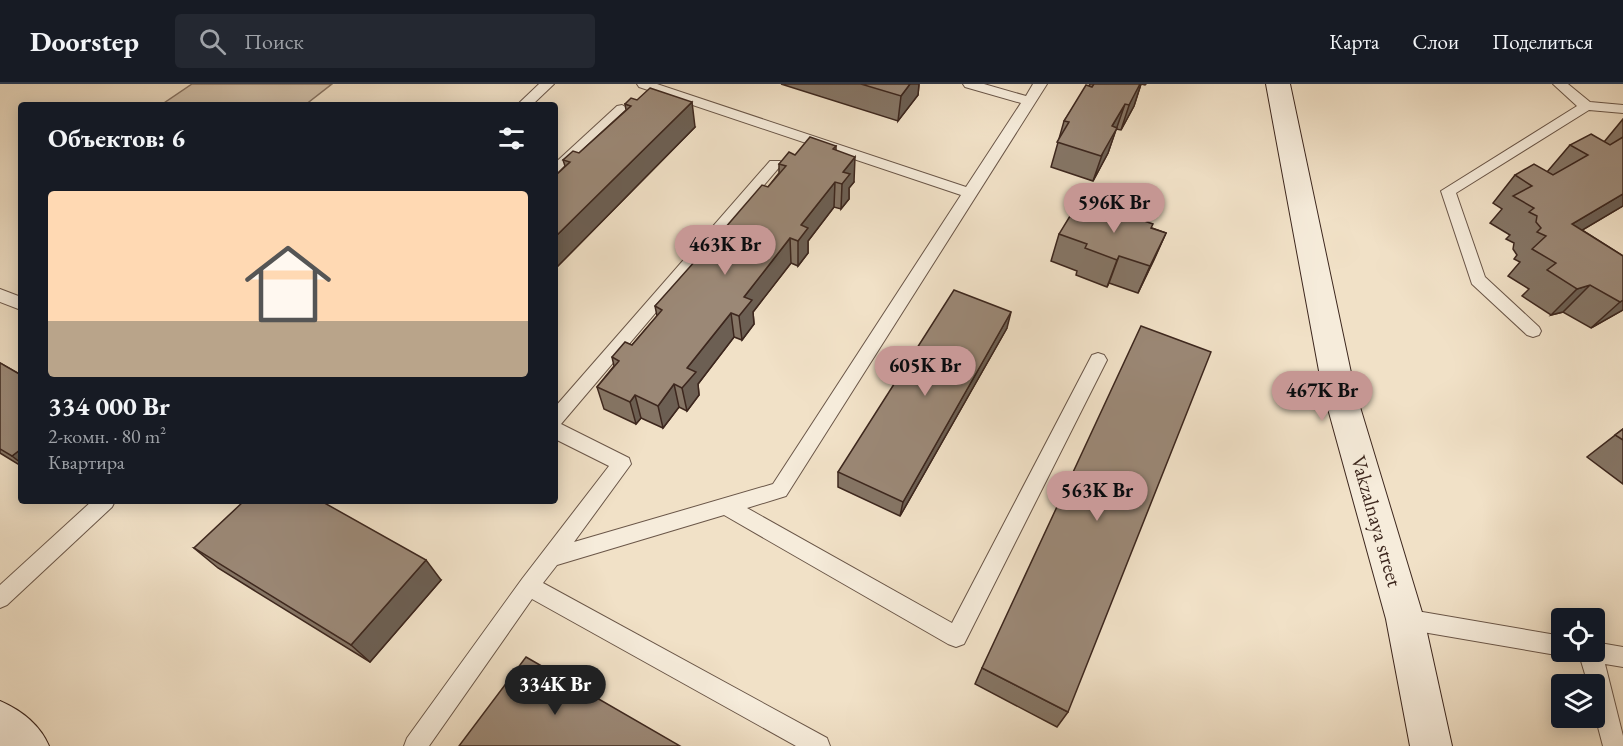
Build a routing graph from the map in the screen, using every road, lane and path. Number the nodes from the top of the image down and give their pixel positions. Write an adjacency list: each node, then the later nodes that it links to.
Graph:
1 (547, 84): 8 (lane)
2 (644, 84): 14 (lane)
3 (970, 84): 7 (lane)
4 (1040, 84): 7 (lane)
5 (1278, 84): 26 (main road, Vakzalnaya street)
6 (1560, 84): 9 (lane)
7 (1029, 101): 14 (lane)
8 (527, 102)
9 (1586, 106): 11 (lane); 17 (lane)
10 (622, 109): 13 (lane)
11 (1623, 109)
12 (775, 164): 19 (lane)
13 (558, 168)
14 (970, 193): 22 (lane)
15 (0, 295): 16 (lane)
16 (18, 303)
17 (1533, 331)
18 (1098, 360): 22 (lane)
19 (558, 416)
20 (558, 432): 23 (lane)
21 (102, 504): 25 (lane)
22 (726, 506): 23 (lane)
23 (550, 558): 24 (lane)
24 (529, 586): 33 (lane); 34 (lane)
25 (0, 598)
26 (1405, 619): 27 (lane); 35 (main road, Vakzalnaya street)
27 (1551, 644)
28 (1605, 654): 29 (lane)
29 (1623, 657)
30 (1593, 662): 36 (lane)
31 (0, 722): 32 (main road)
32 (28, 746)
33 (415, 746)
34 (819, 746)
35 (1431, 746)
36 (1614, 746)

